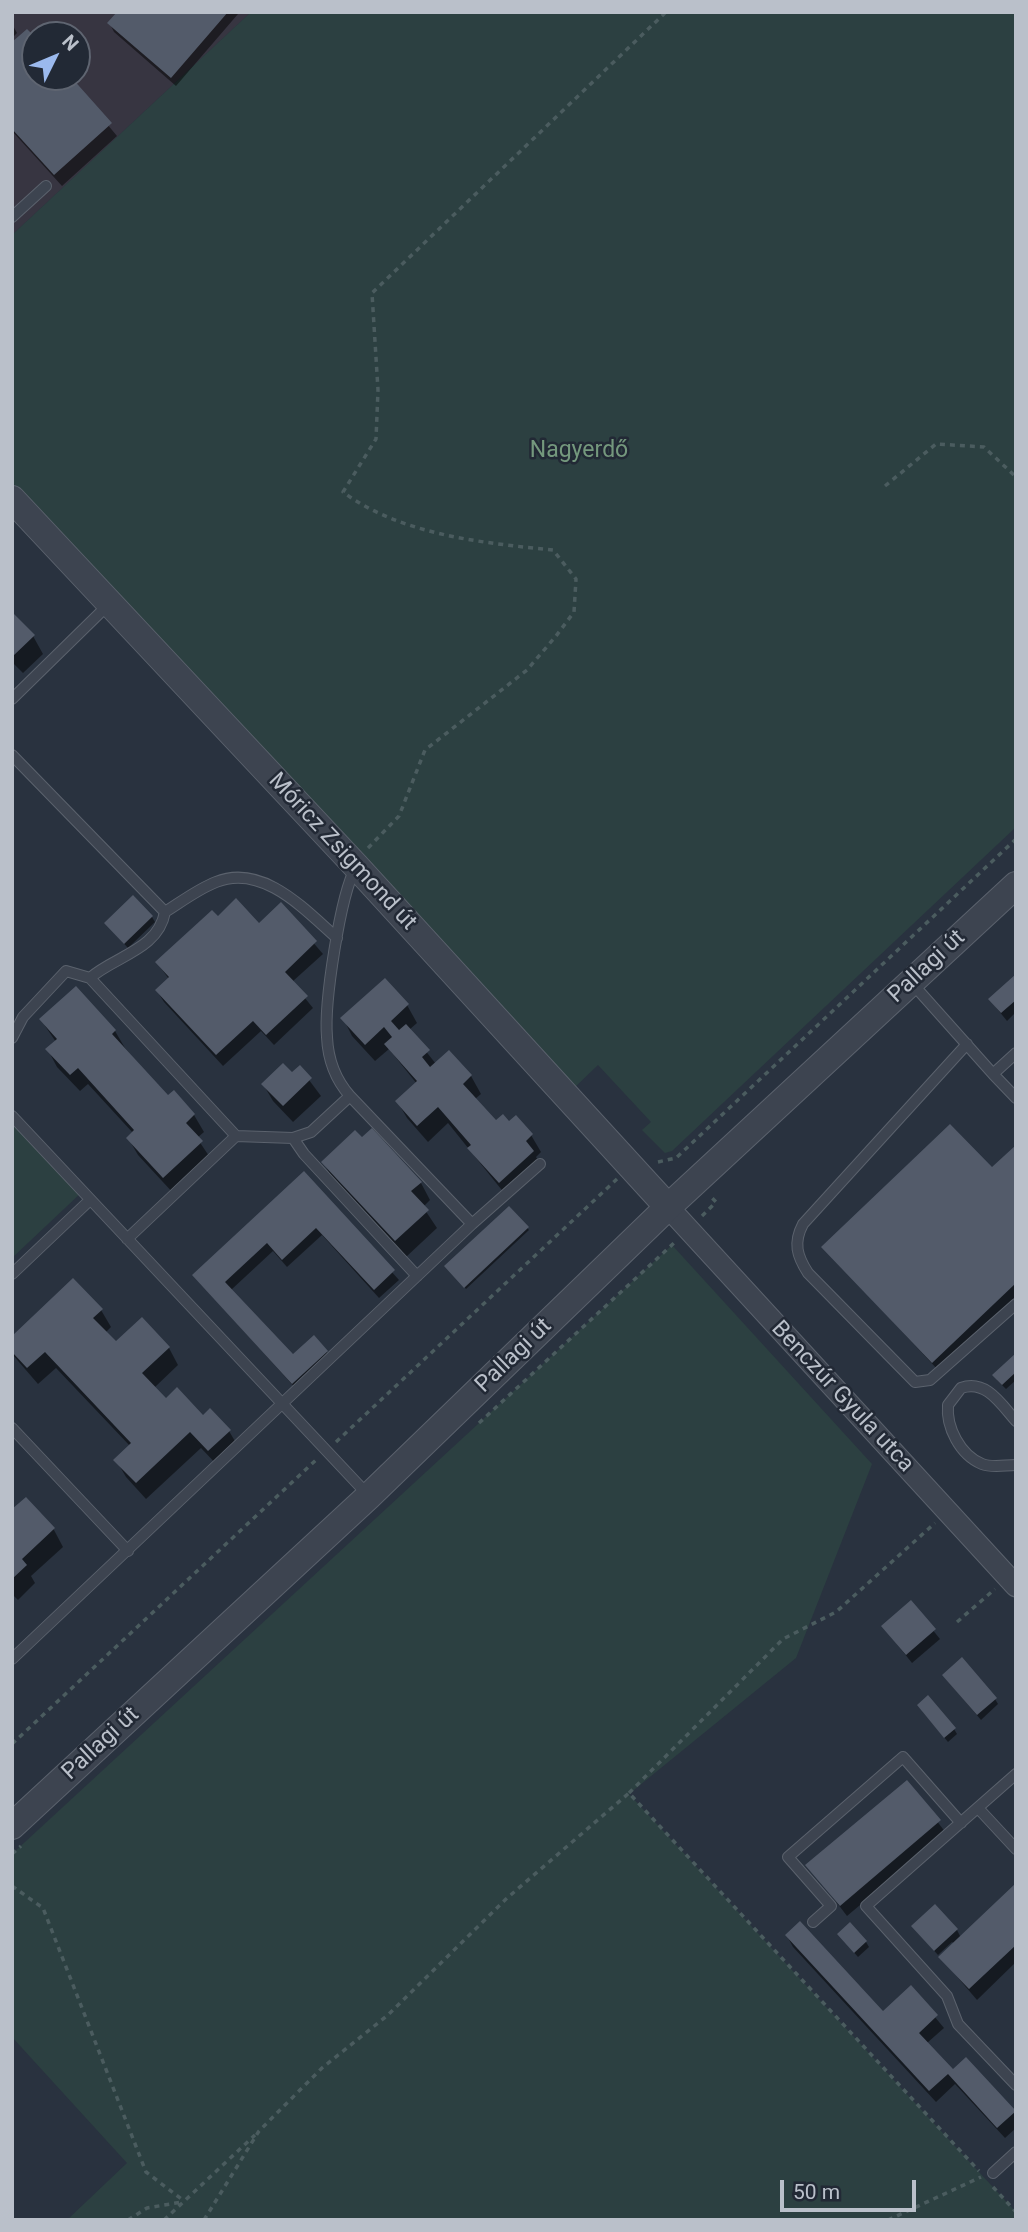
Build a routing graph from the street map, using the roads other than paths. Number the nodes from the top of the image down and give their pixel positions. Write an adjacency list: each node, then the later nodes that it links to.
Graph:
1 (46, 186): 2 (lane)
2 (12, 217)
3 (12, 499): 4 (street, Móricz Zsigmond út)
4 (109, 604): 5 (lane); 7 (street, Móricz Zsigmond út)
5 (12, 699)
6 (12, 755): 9 (lane)
7 (363, 856): 10 (lane); 24 (street, Móricz Zsigmond út)
8 (1016, 885): 12 (street, Pallagi út)
9 (164, 912): 10 (lane); 11 (lane)
10 (337, 938): 17 (lane)
11 (90, 978): 13 (lane); 20 (lane)
12 (911, 982): 14 (lane); 24 (street, Pallagi út)
13 (12, 1038)
14 (967, 1044): 16 (lane); 29 (lane)
15 (1016, 1053): 16 (lane)
16 (993, 1074): 18 (lane)
17 (350, 1096): 21 (lane); 25 (lane)
18 (1016, 1098)
19 (12, 1116): 23 (lane)
20 (236, 1136): 21 (lane); 26 (lane)
21 (293, 1138): 28 (lane)
22 (540, 1164): 25 (lane)
23 (90, 1200): 26 (lane); 27 (lane)
24 (668, 1207): 34 (street, Pallagi út); 36 (street, Benczúr Gyula utca)
25 (472, 1224): 28 (lane)
26 (127, 1239): 30 (lane)
27 (12, 1273)
28 (418, 1276): 30 (lane)
29 (1016, 1304)
30 (283, 1407): 34 (lane); 35 (lane)
31 (1016, 1421): 33 (lane)
32 (12, 1428): 35 (lane)
33 (1016, 1465)
34 (369, 1496): 41 (street, Pallagi út)
35 (128, 1551): 37 (lane)
36 (1012, 1582)
37 (12, 1659)
38 (1016, 1774): 39 (lane)
39 (978, 1808): 40 (lane); 42 (lane)
40 (961, 1823): 43 (lane); 44 (lane)
41 (12, 1826)
42 (1016, 1849)
43 (813, 1922)
44 (1016, 2085)
45 (1016, 2152): 46 (lane)
46 (988, 2174)

